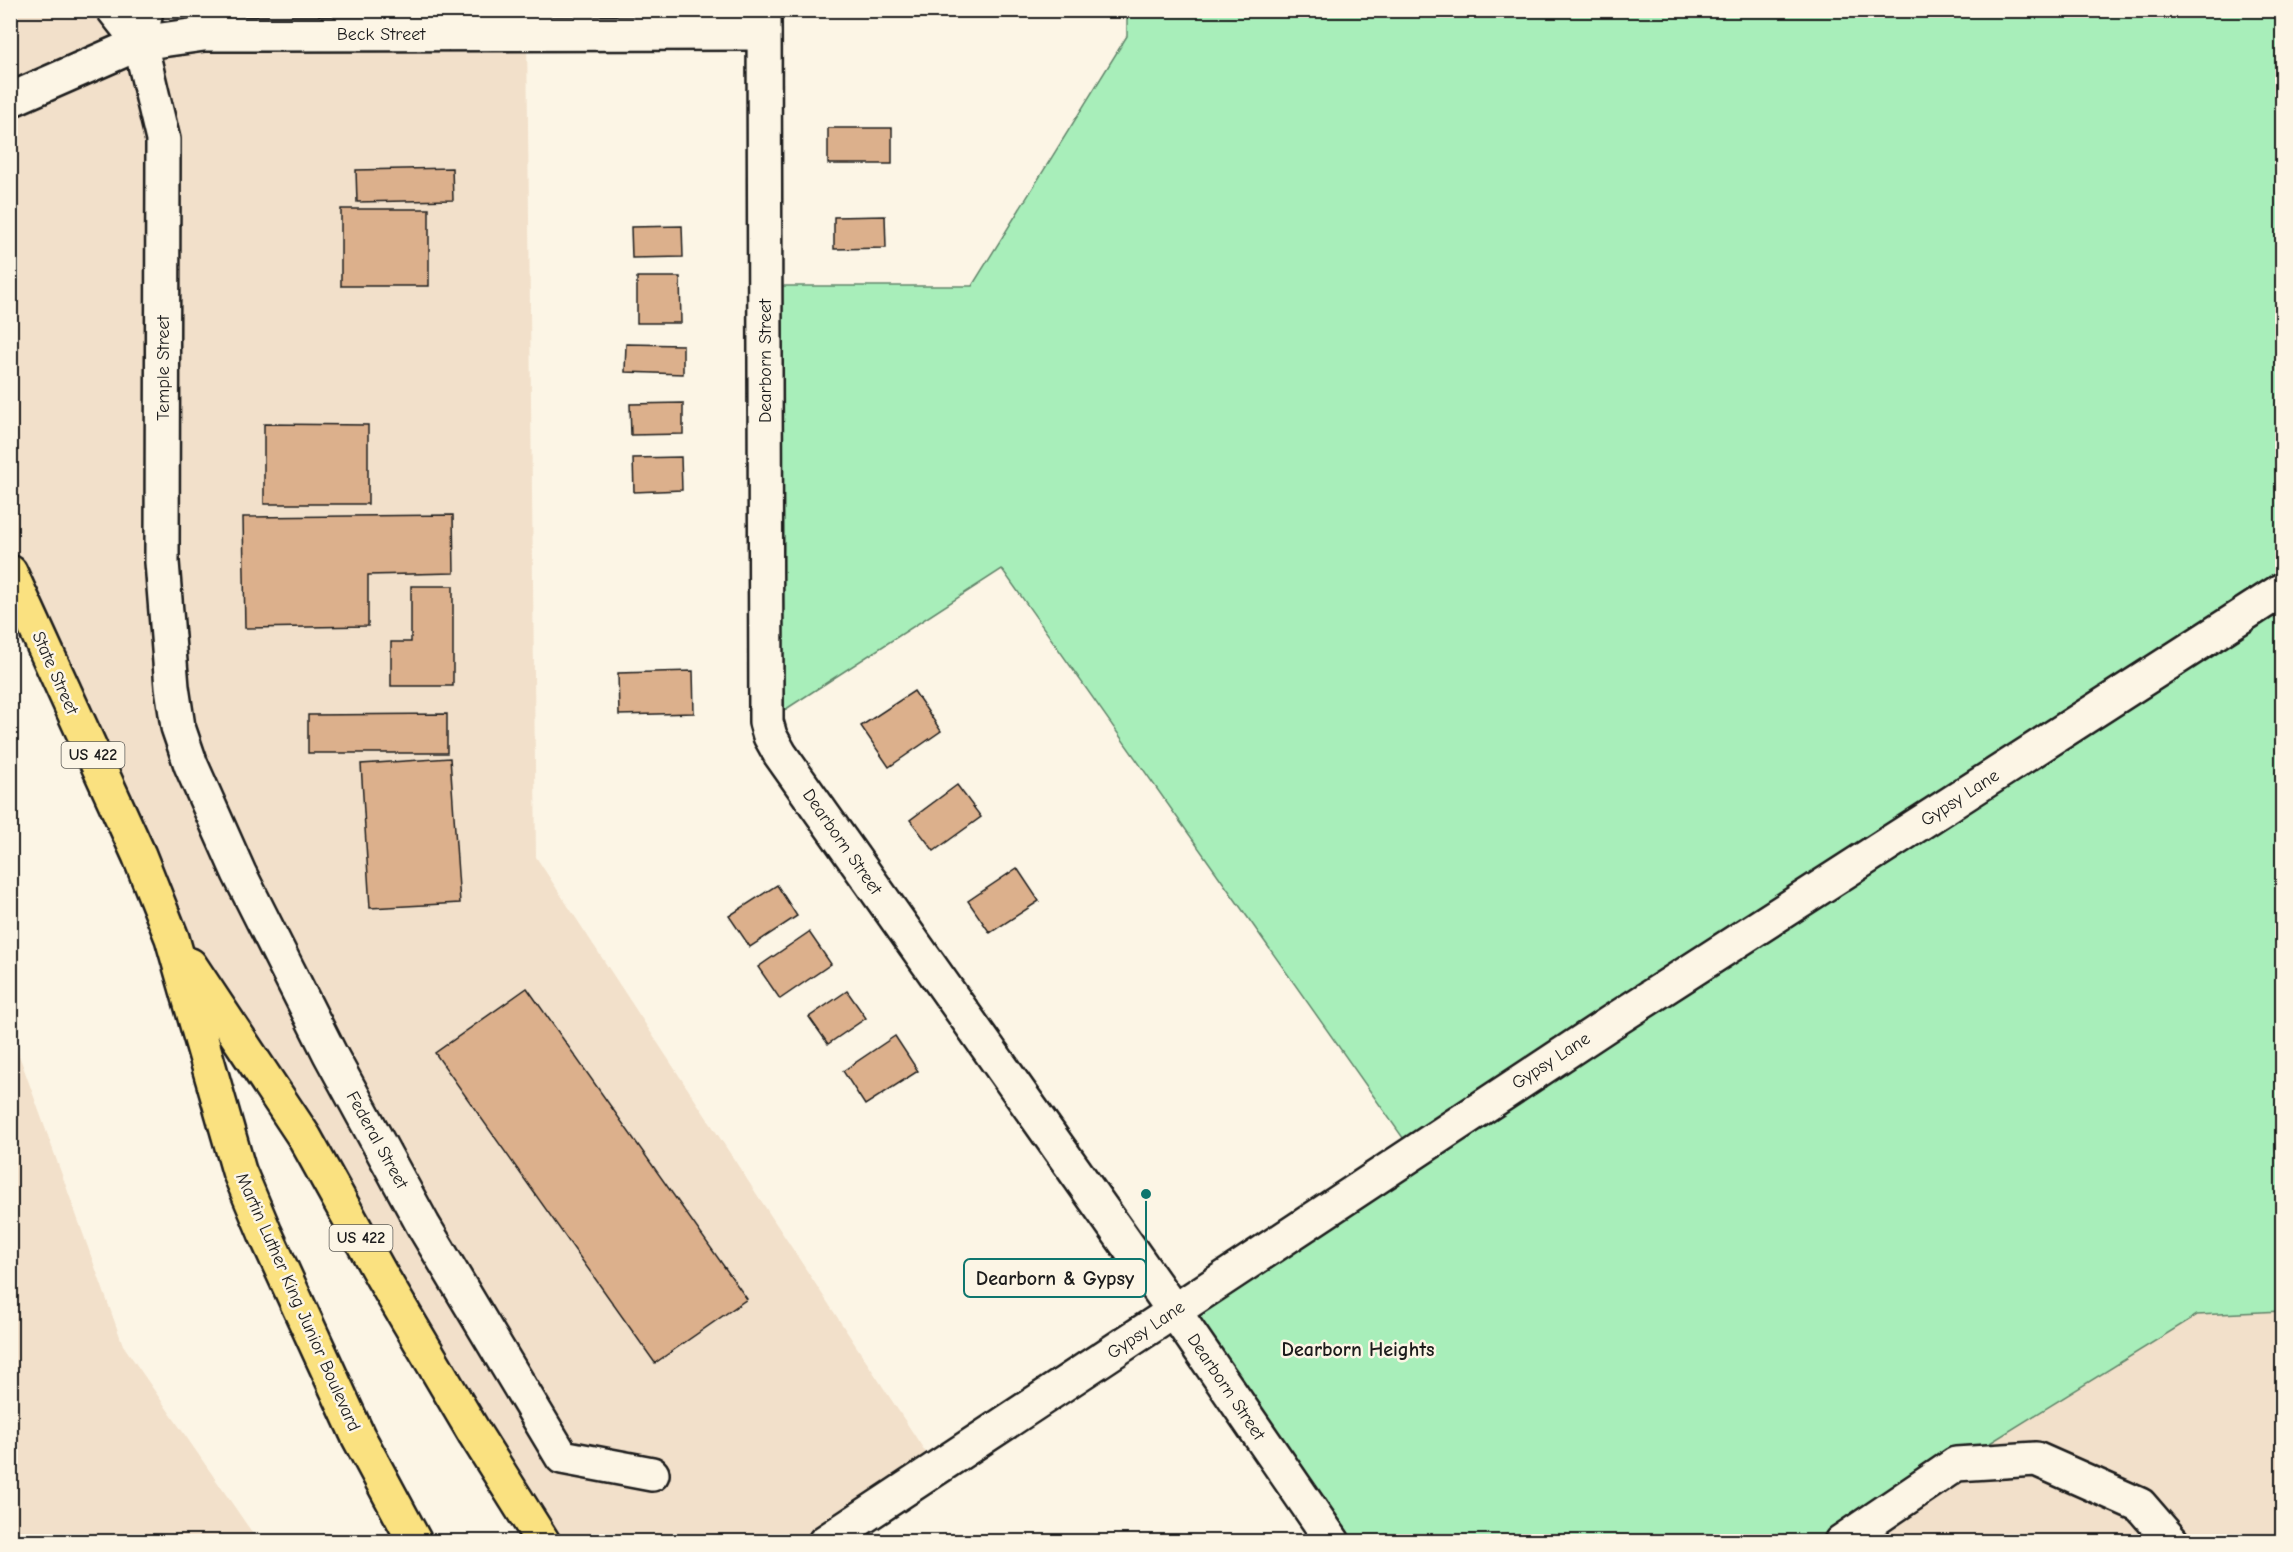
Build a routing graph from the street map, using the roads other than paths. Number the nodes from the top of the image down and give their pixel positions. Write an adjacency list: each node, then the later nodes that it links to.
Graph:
1 (114, 10): 4 (street)
2 (146, 10): 4 (street, Temple Street)
3 (764, 22): 4 (street, Beck Street); 10 (street, Dearborn Street)
4 (140, 43): 5 (street, Beck Street); 8 (street, Temple Street)
5 (10, 100)
6 (10, 572): 9 (main road, State Street / US 422)
7 (2283, 590): 10 (street, Gypsy Lane)
8 (178, 727): 11 (street, Federal Street)
9 (172, 939): 12 (main road, Martin Luther King Junior Boulevard / US 422); 13 (main road, US 422)
10 (1174, 1311): 14 (street, Gypsy Lane); 15 (street, Dearborn Street)
11 (652, 1474)
12 (415, 1542)
13 (543, 1542)
14 (825, 1542)
15 (1333, 1542)
16 (1841, 1542): 17 (street)
17 (2172, 1542)

